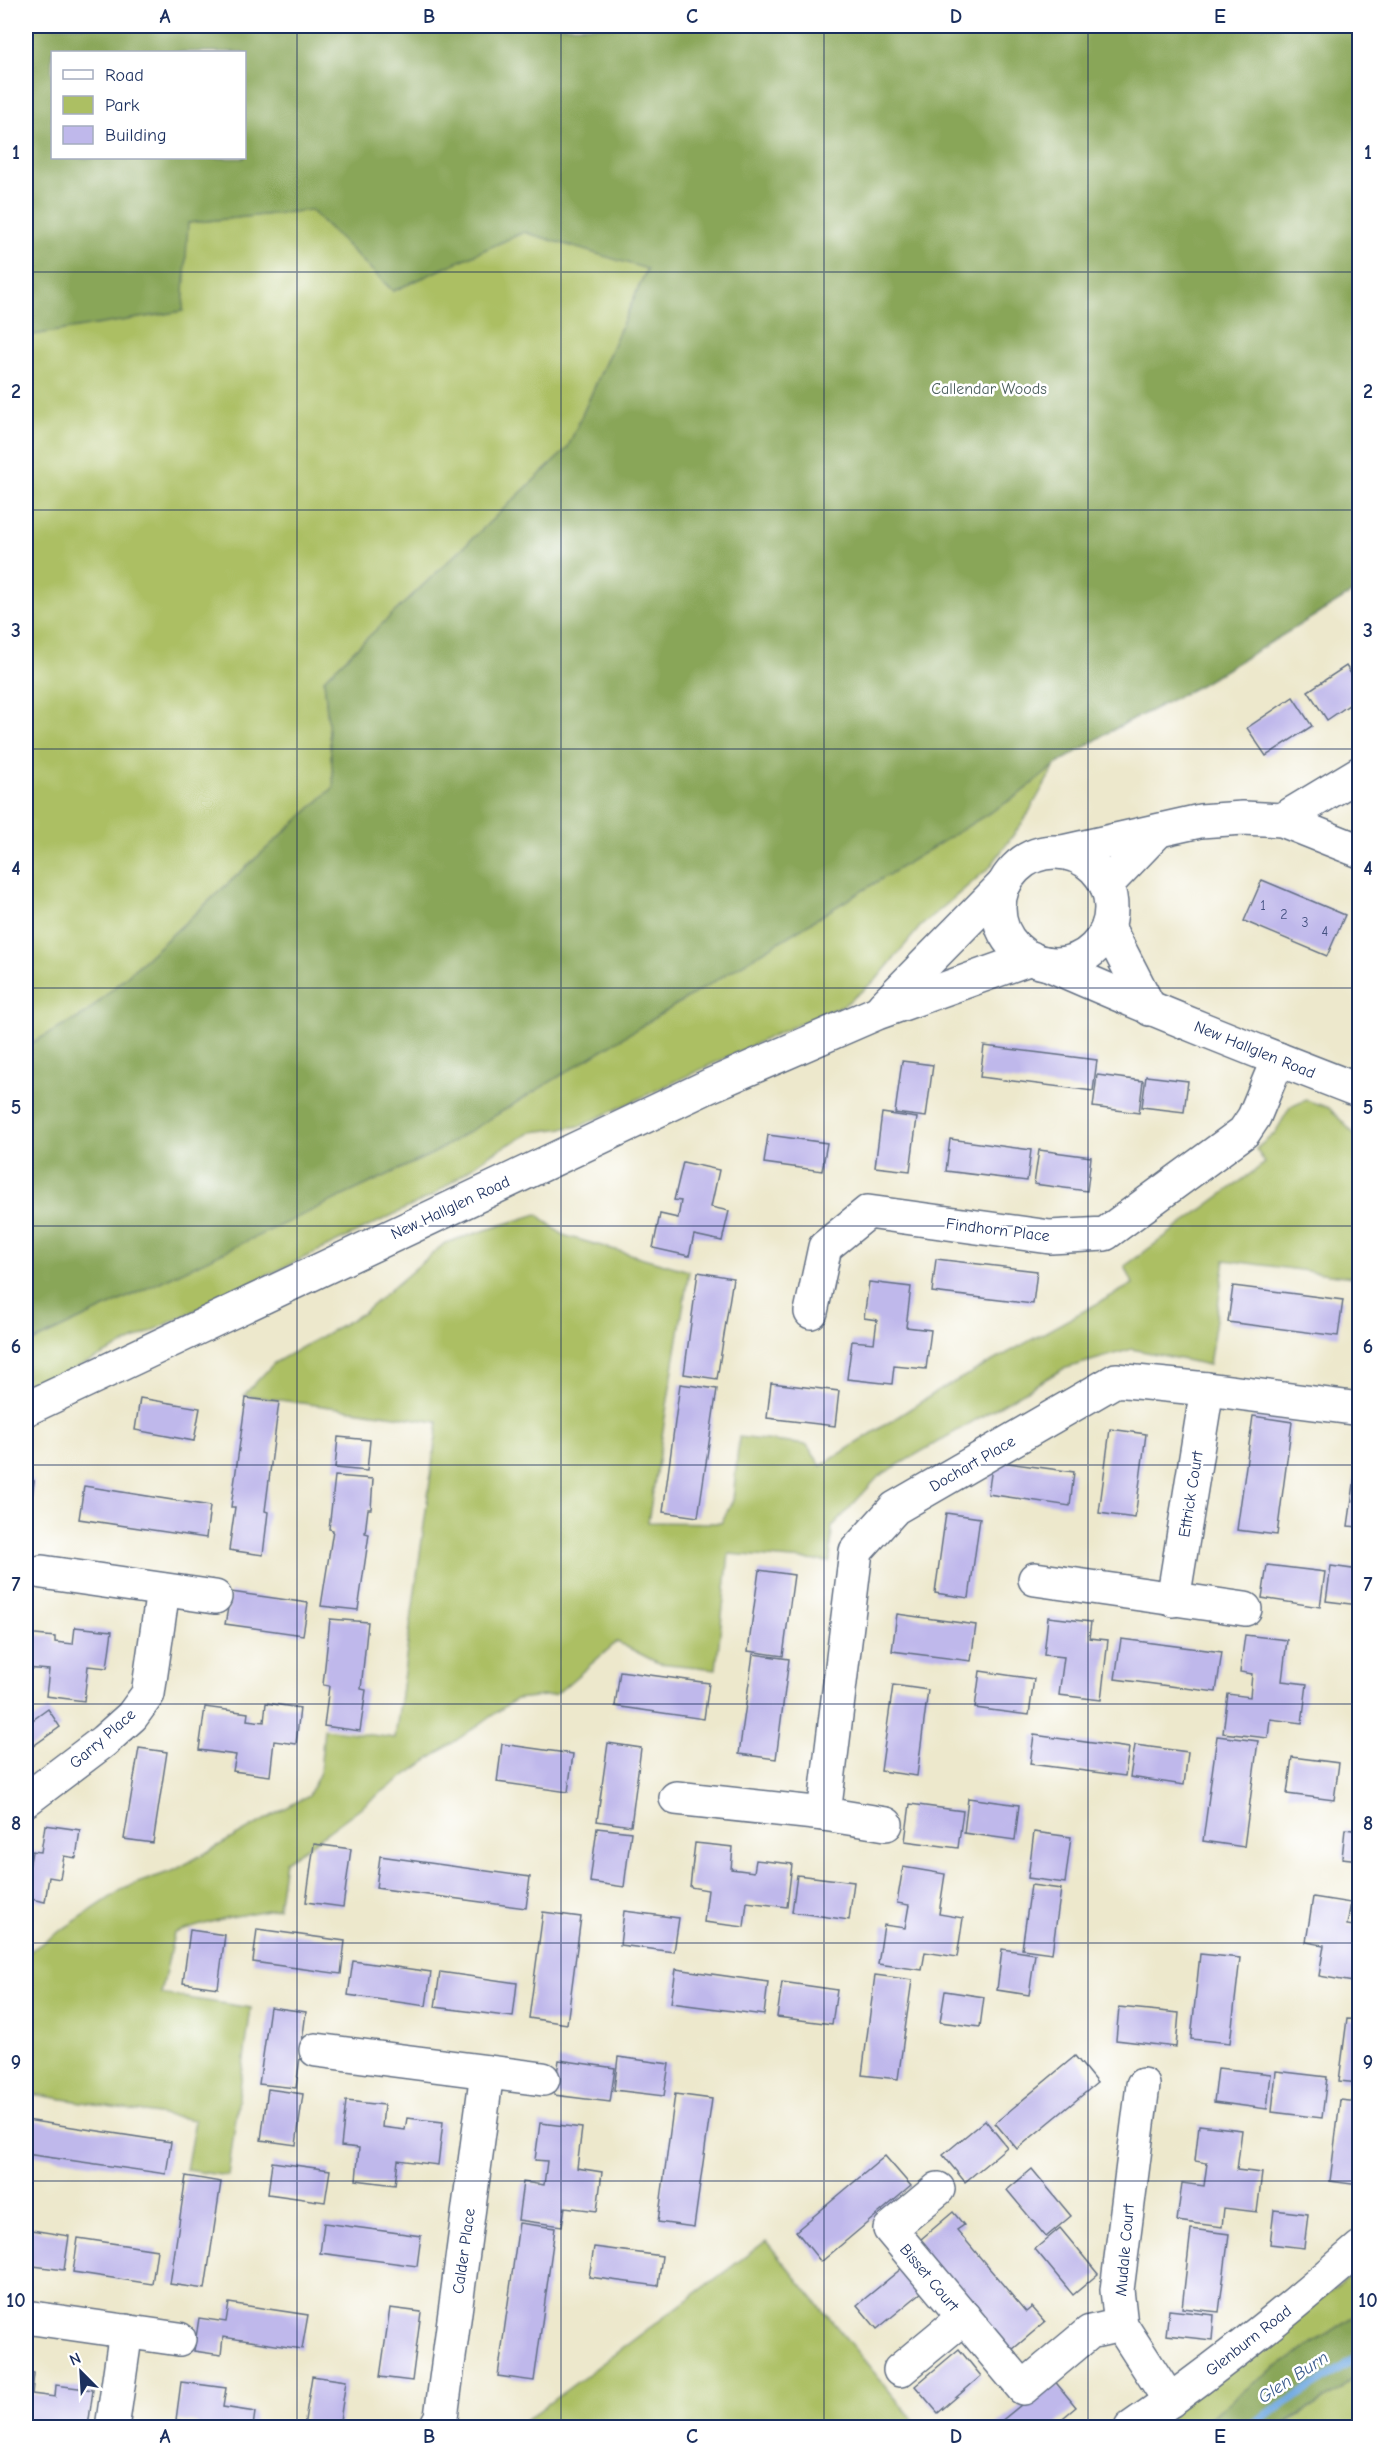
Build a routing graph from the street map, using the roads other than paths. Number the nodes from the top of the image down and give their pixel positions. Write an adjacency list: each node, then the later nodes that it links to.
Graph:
1 (1359, 773): 2 (street)
2 (1282, 820): 3 (street); 4 (street)
3 (1158, 831): 5 (street); 7 (street)
4 (1359, 851)
5 (1062, 852): 6 (street); 7 (street)
6 (1005, 883): 9 (street); 11 (street, New Hallglen Road)
7 (1106, 885): 8 (street)
8 (1108, 927): 9 (street); 10 (street)
9 (1038, 961): 10 (street, New Hallglen Road); 11 (street, New Hallglen Road)
10 (1150, 1009): 12 (street, New Hallglen Road)
11 (877, 1013): 16 (street, New Hallglen Road)
12 (1278, 1059): 13 (street, New Hallglen Road); 14 (street, Findhorn Place)
13 (1359, 1092)
14 (810, 1312)
15 (1207, 1389): 17 (street, Dochart Place); 22 (street, Ettrick Court); 26 (street, Dochart Place)
16 (26, 1409)
17 (1359, 1409)
18 (42, 1572): 20 (street)
19 (1035, 1580): 22 (street)
20 (163, 1590): 21 (street); 25 (street, Garry Place)
21 (215, 1597)
22 (1173, 1600): 23 (street)
23 (1245, 1609)
24 (676, 1798): 26 (street)
25 (26, 1800)
26 (824, 1814): 27 (street)
27 (886, 1824)
28 (316, 2050): 29 (street)
29 (487, 2072): 30 (street); 42 (street, Calder Place)
30 (543, 2079)
31 (1143, 2085): 36 (street, Mudale Court)
32 (938, 2189): 35 (street, Bisset Court)
33 (1359, 2248): 40 (street, Glenburn Road)
34 (26, 2317): 37 (street)
35 (964, 2317): 36 (street, Bisset Court); 39 (street, Bisset Court)
36 (1121, 2325): 40 (street, Mudale Court)
37 (126, 2331): 38 (street); 41 (street)
38 (179, 2339)
39 (900, 2370)
40 (1170, 2401): 43 (street, Glenburn Road)
41 (112, 2427)
42 (435, 2427)
43 (1131, 2427)

